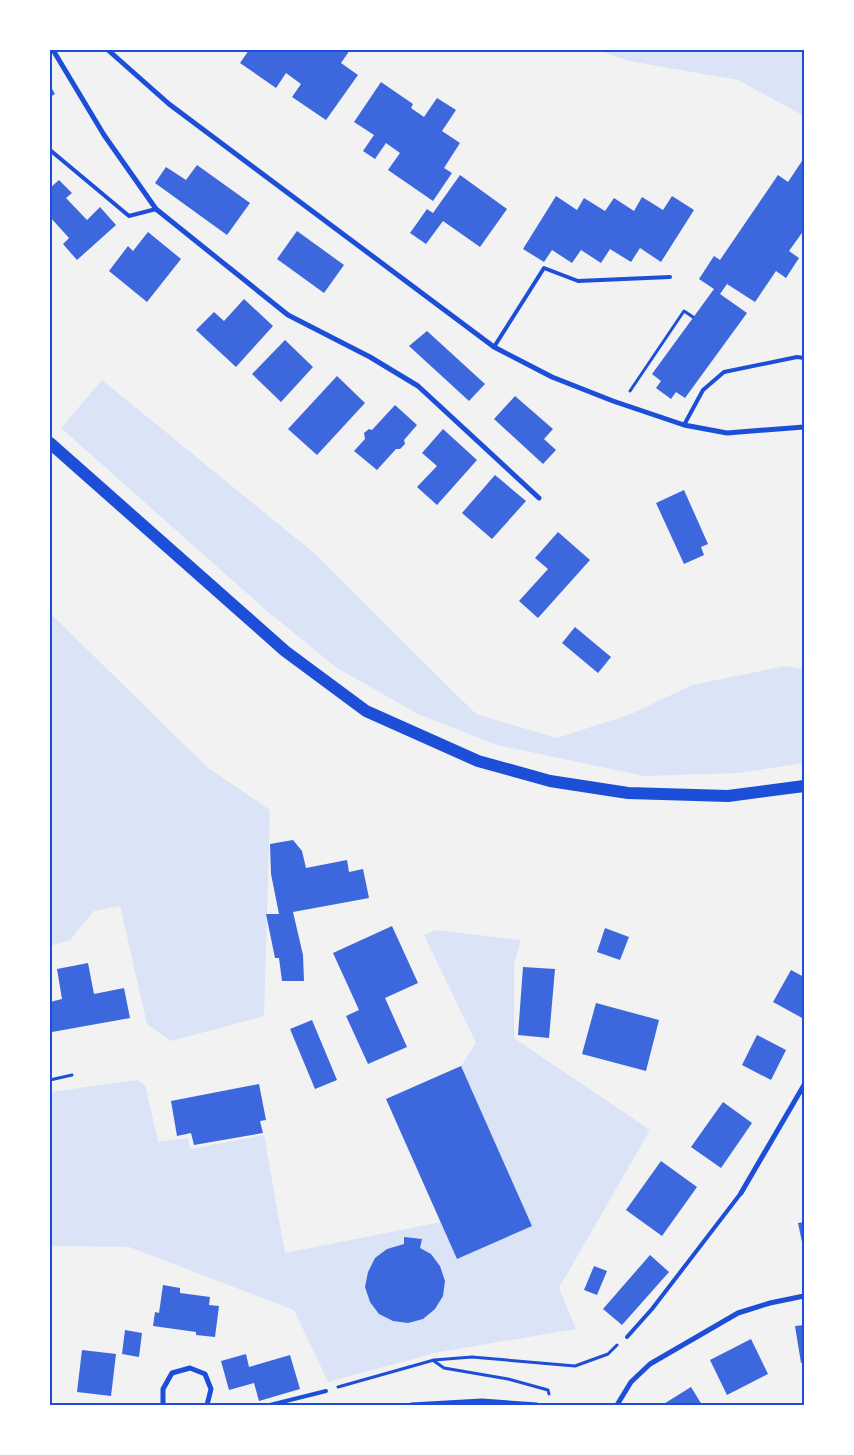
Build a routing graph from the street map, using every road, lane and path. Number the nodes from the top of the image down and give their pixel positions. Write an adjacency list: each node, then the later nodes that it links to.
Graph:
1 (53, 50): 4 (street)
2 (108, 50): 7 (street)
3 (50, 150): 4 (lane)
4 (156, 209): 13 (street)
5 (670, 277): 7 (lane)
6 (693, 317): 9 (path)
7 (494, 347): 9 (street)
8 (804, 358): 10 (lane)
9 (621, 404): 10 (street)
10 (684, 425): 11 (street)
11 (804, 426)
12 (50, 443): 14 (main road)
13 (539, 498)
14 (804, 786)
15 (72, 1075): 16 (path)
16 (50, 1080)
17 (804, 1085): 18 (street)
18 (741, 1193): 20 (lane)
19 (804, 1296): 29 (street)
20 (627, 1337): 21 (path)
21 (434, 1360): 22 (path); 23 (path)
22 (326, 1391): 26 (lane)
23 (550, 1398)
24 (163, 1405): 25 (street)
25 (207, 1405)
26 (270, 1405)
27 (411, 1405): 28 (street)
28 (537, 1405)
29 (617, 1405)

